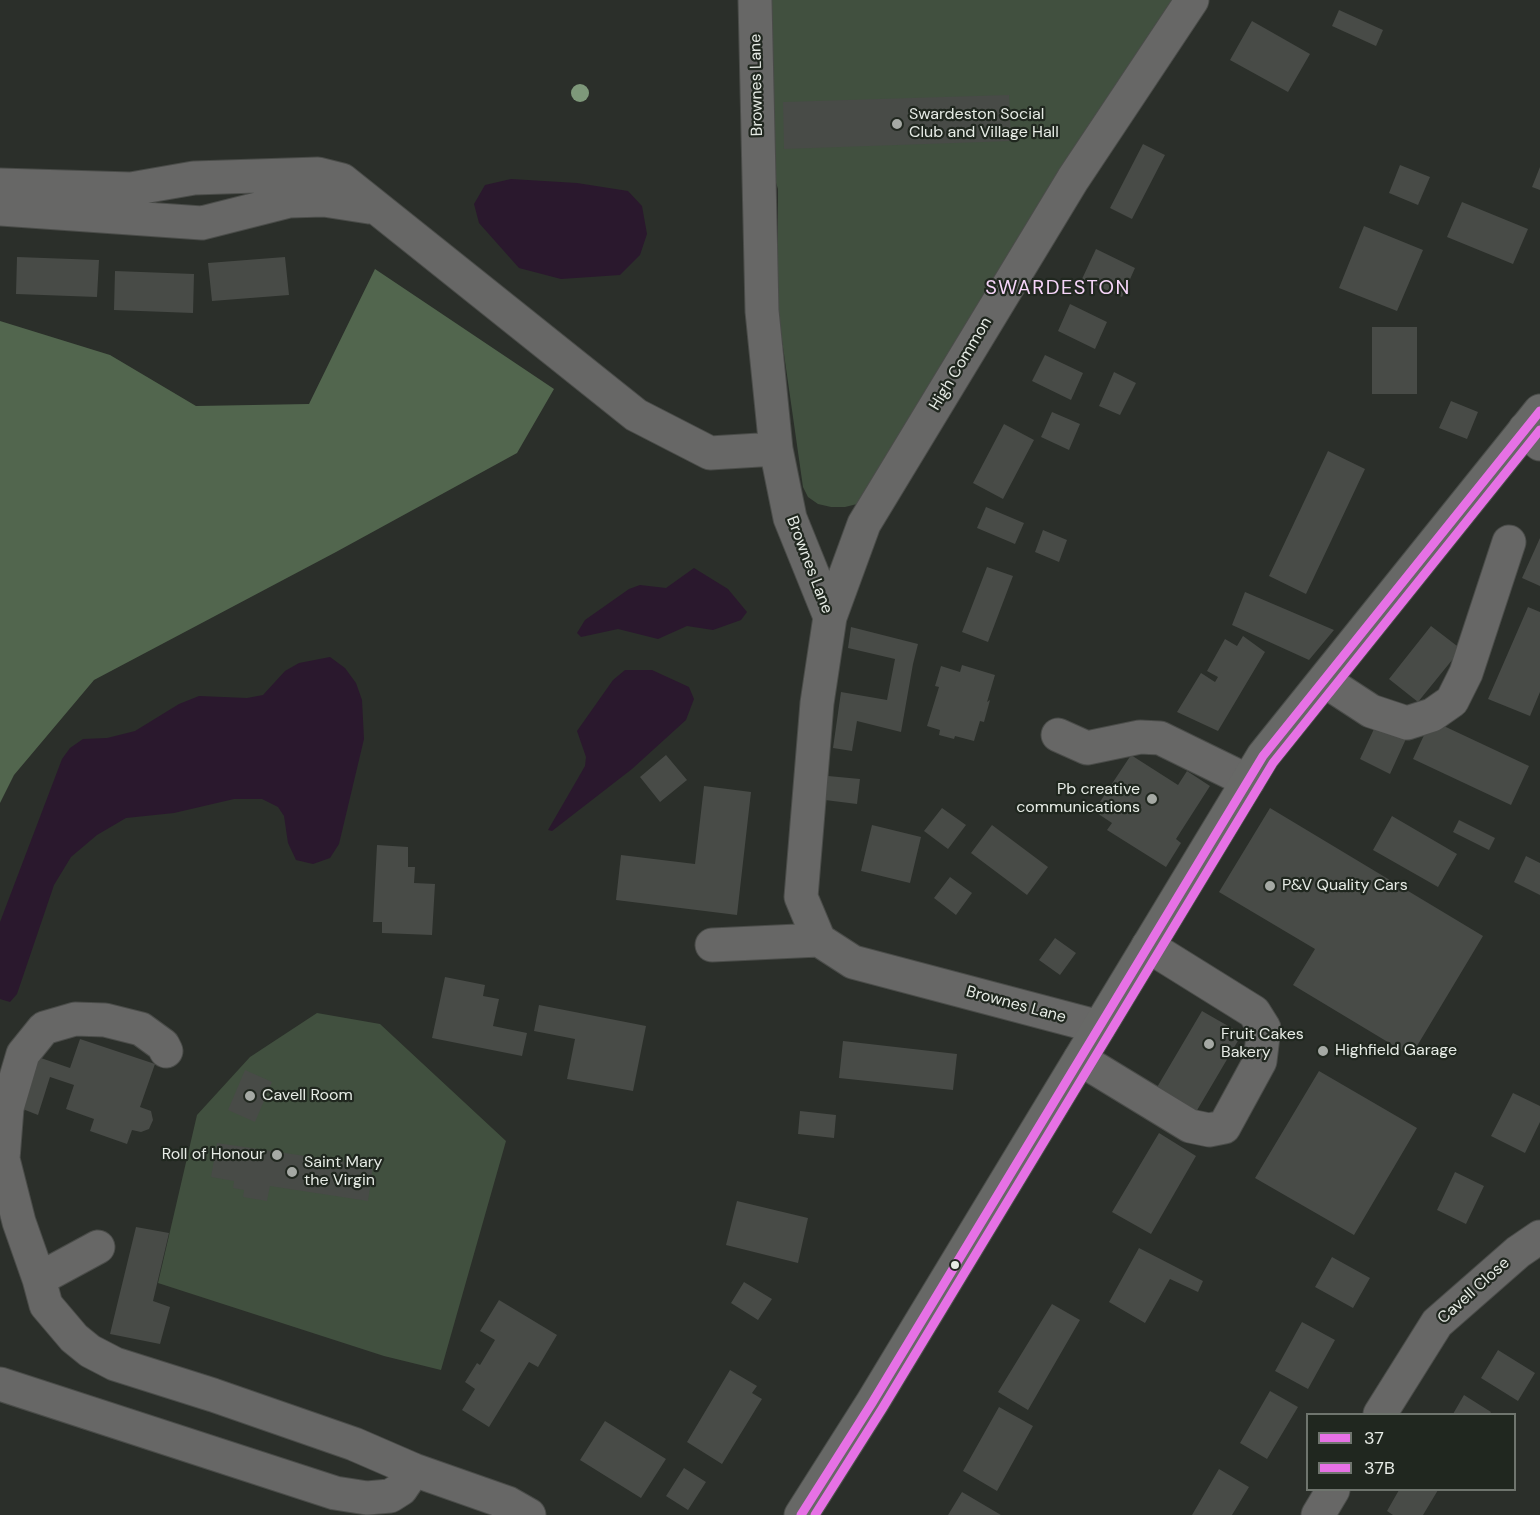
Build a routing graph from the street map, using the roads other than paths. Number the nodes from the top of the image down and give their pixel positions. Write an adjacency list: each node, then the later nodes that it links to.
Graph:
1 (755, 0): 7 (street, Brownes Lane)
2 (1192, 0): 9 (street, High Common)
3 (0, 185): 4 (street)
4 (377, 208): 5 (street); 7 (street)
5 (0, 209)
6 (1535, 428): 10 (main road)
7 (776, 449): 9 (street, Brownes Lane)
8 (1509, 542): 10 (street)
9 (830, 617): 13 (street, Brownes Lane)
10 (1325, 681): 12 (main road)
11 (1058, 735): 12 (street)
12 (1248, 781): 15 (main road)
13 (819, 940): 14 (street); 16 (street, Brownes Lane)
14 (712, 945)
15 (1148, 946): 16 (main road); 18 (street)
16 (1099, 1027): 18 (main road)
17 (166, 1051): 19 (street)
18 (1080, 1059): 28 (main road)
19 (2, 1155): 22 (street)
20 (1540, 1238): 24 (street, Cavell Close)
21 (98, 1247): 22 (street)
22 (39, 1279): 25 (street)
23 (0, 1384): 25 (street)
24 (1381, 1413)
25 (414, 1470): 27 (street)
26 (1332, 1491): 29 (street)
27 (530, 1515)
28 (801, 1515)
29 (1318, 1515)

